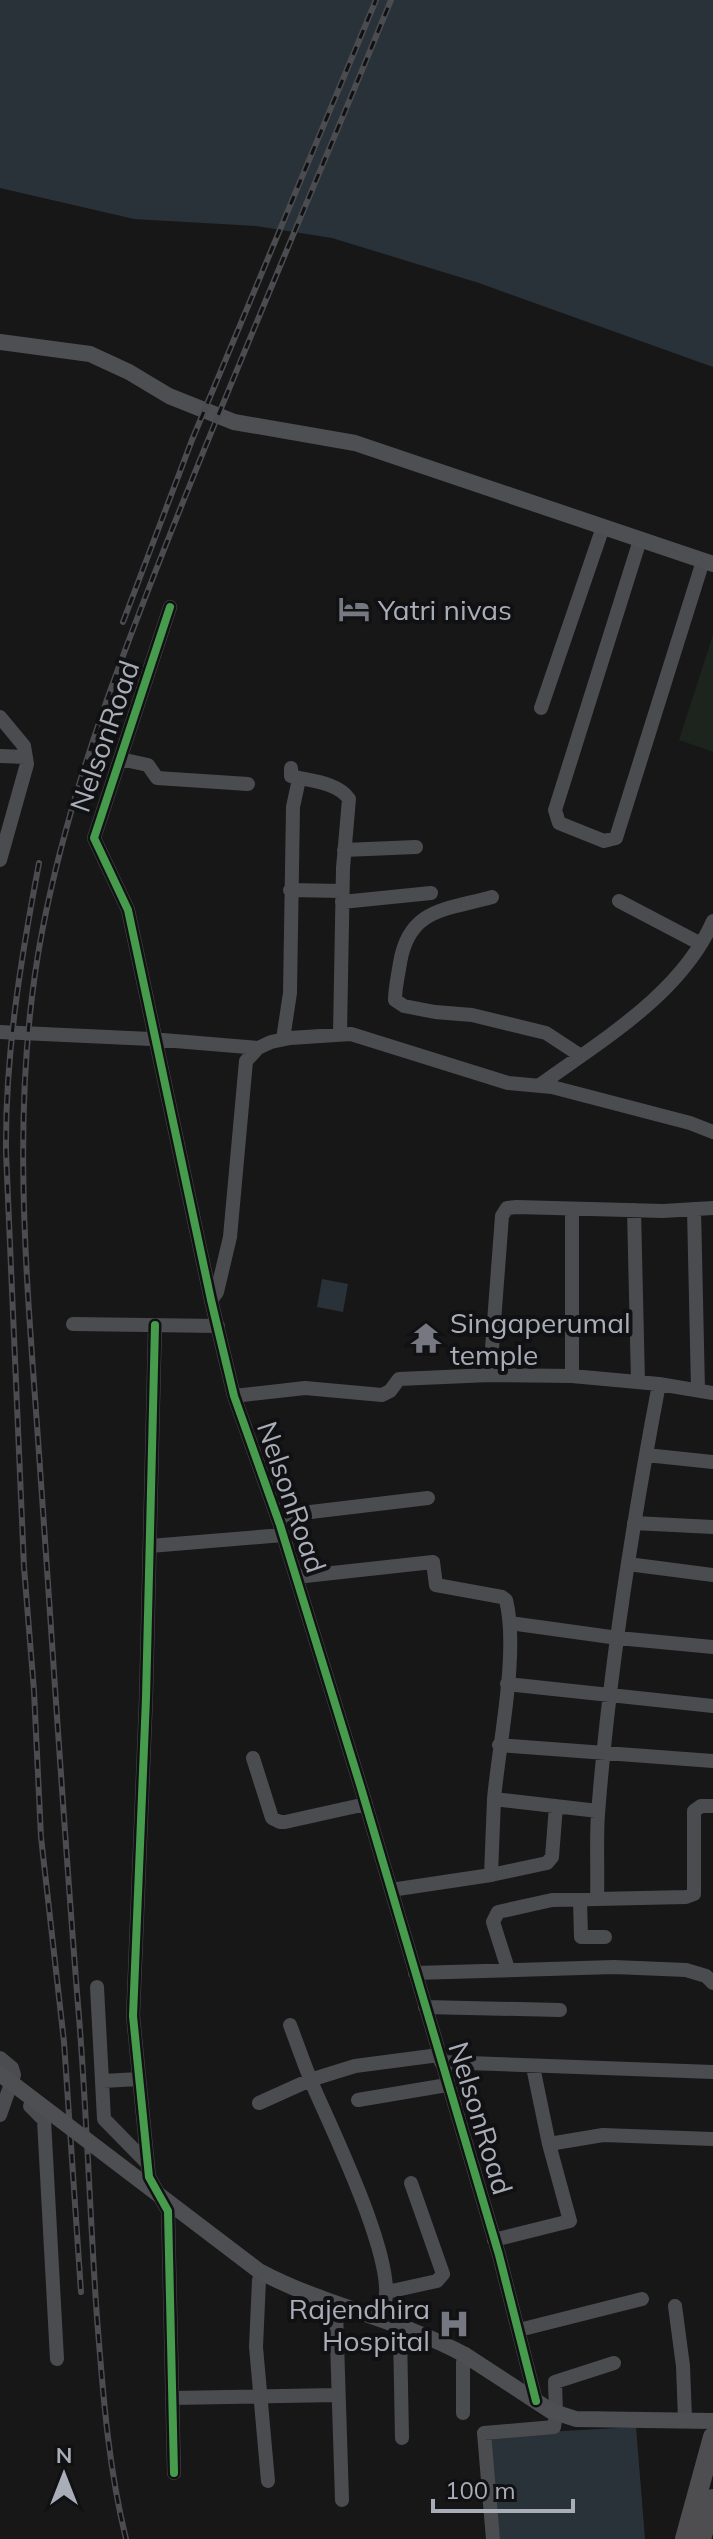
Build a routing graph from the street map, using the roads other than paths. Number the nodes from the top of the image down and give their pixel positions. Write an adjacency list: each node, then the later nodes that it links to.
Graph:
1 (0, 342): 2 (main road)
2 (603, 527): 3 (main road); 6 (street)
3 (640, 540): 4 (main road); 4 (street)
4 (708, 563)
5 (170, 607): 10 (street, NelsonRoad)
6 (541, 708)
7 (0, 717): 9 (street)
8 (0, 756): 9 (street)
9 (26, 757): 14 (street)
10 (120, 759): 11 (street); 24 (street, NelsonRoad)
11 (248, 784)
12 (416, 847): 13 (street)
13 (344, 850): 15 (street); 17 (street)
14 (0, 860)
15 (290, 890): 17 (street); 25 (street)
16 (431, 893): 17 (street)
17 (342, 896): 23 (street)
18 (492, 897): 27 (street)
19 (619, 901): 21 (street)
20 (713, 921): 21 (street)
21 (701, 944): 27 (street)
22 (0, 1032): 24 (street)
23 (340, 1034): 25 (street); 28 (street)
24 (156, 1039): 26 (street); 34 (street, NelsonRoad)
25 (283, 1039): 26 (street)
26 (258, 1048): 34 (street)
27 (581, 1056): 28 (street)
28 (540, 1085): 29 (street)
29 (713, 1132)
30 (713, 1208): 32 (street)
31 (572, 1209): 33 (street); 38 (street); 39 (street)
32 (694, 1209): 33 (street); 42 (street)
33 (634, 1210): 40 (street)
34 (211, 1300): 37 (street, NelsonRoad)
35 (73, 1324): 36 (street)
36 (155, 1325): 37 (street); 51 (street)
37 (218, 1326): 43 (street, NelsonRoad)
38 (490, 1375): 39 (street); 43 (street)
39 (572, 1376): 40 (street)
40 (638, 1382): 41 (street)
41 (659, 1384): 42 (street); 44 (street)
42 (706, 1392)
43 (234, 1396): 47 (street, NelsonRoad)
44 (646, 1455): 45 (street); 48 (street)
45 (713, 1462)
46 (428, 1498): 47 (street)
47 (277, 1516): 50 (street, NelsonRoad)
48 (634, 1523): 49 (street); 52 (street)
49 (713, 1527)
50 (283, 1535): 51 (street); 54 (street, NelsonRoad)
51 (150, 1546): 87 (street)
52 (628, 1564): 53 (street); 56 (street)
53 (713, 1575)
54 (296, 1577): 55 (street); 66 (street, NelsonRoad)
55 (510, 1623): 56 (street); 58 (street)
56 (618, 1638): 57 (street); 59 (street)
57 (713, 1647)
58 (507, 1684): 59 (street); 61 (street)
59 (610, 1695): 60 (street); 62 (street)
60 (713, 1706)
61 (499, 1745): 62 (street); 65 (street)
62 (605, 1752): 64 (street); 69 (street)
63 (253, 1758): 66 (street)
64 (713, 1761)
65 (494, 1799): 67 (street); 70 (street)
66 (366, 1804): 71 (street, NelsonRoad)
67 (556, 1806): 69 (street); 70 (street)
68 (713, 1806): 72 (street)
69 (598, 1811): 72 (street)
70 (491, 1875): 71 (street)
71 (391, 1890): 76 (street, NelsonRoad)
72 (597, 1899): 73 (street)
73 (580, 1900): 74 (street); 75 (street)
74 (605, 1937)
75 (508, 1969): 76 (street); 77 (street)
76 (415, 1973): 79 (street, NelsonRoad)
77 (713, 1983)
78 (97, 1987): 89 (street)
79 (425, 2007): 80 (street); 83 (street, NelsonRoad)
80 (560, 2010)
81 (290, 2025): 88 (street)
82 (0, 2058): 91 (street)
83 (440, 2059): 84 (street); 88 (street); 90 (street, NelsonRoad)
84 (533, 2067): 85 (street); 96 (street)
85 (713, 2072)
86 (0, 2074): 106 (main road, bridge)
87 (139, 2079): 89 (street); 97 (street)
88 (310, 2080): 93 (street); 98 (street)
89 (103, 2081): 97 (street)
90 (447, 2085): 92 (street); 99 (street, NelsonRoad)
91 (4, 2086): 94 (street); 107 (street)
92 (358, 2100)
93 (259, 2103)
94 (0, 2115)
95 (713, 2139): 96 (street)
96 (549, 2144): 99 (street)
97 (147, 2163): 111 (street)
98 (411, 2183)
99 (494, 2240): 104 (street, NelsonRoad)
100 (259, 2280): 110 (street)
101 (642, 2299): 104 (street)
102 (675, 2306): 115 (street)
103 (336, 2310): 109 (street)
104 (519, 2330): 112 (street, NelsonRoad)
105 (400, 2333): 118 (street)
106 (464, 2358): 112 (main road); 113 (street)
107 (57, 2359)
108 (614, 2363): 114 (street)
109 (337, 2395): 110 (street); 122 (street)
110 (260, 2396): 111 (street); 120 (street)
111 (172, 2398): 119 (street)
112 (536, 2401): 114 (main road)
113 (463, 2413)
114 (556, 2414): 115 (main road); 123 (street)
115 (685, 2419): 116 (main road)
116 (713, 2421)
117 (713, 2437): 121 (highway)
118 (402, 2438)
119 (174, 2473)
120 (268, 2481)
121 (708, 2497): 124 (highway); 125 (highway)
122 (342, 2500)
123 (493, 2539)
124 (685, 2539)
125 (701, 2539)

